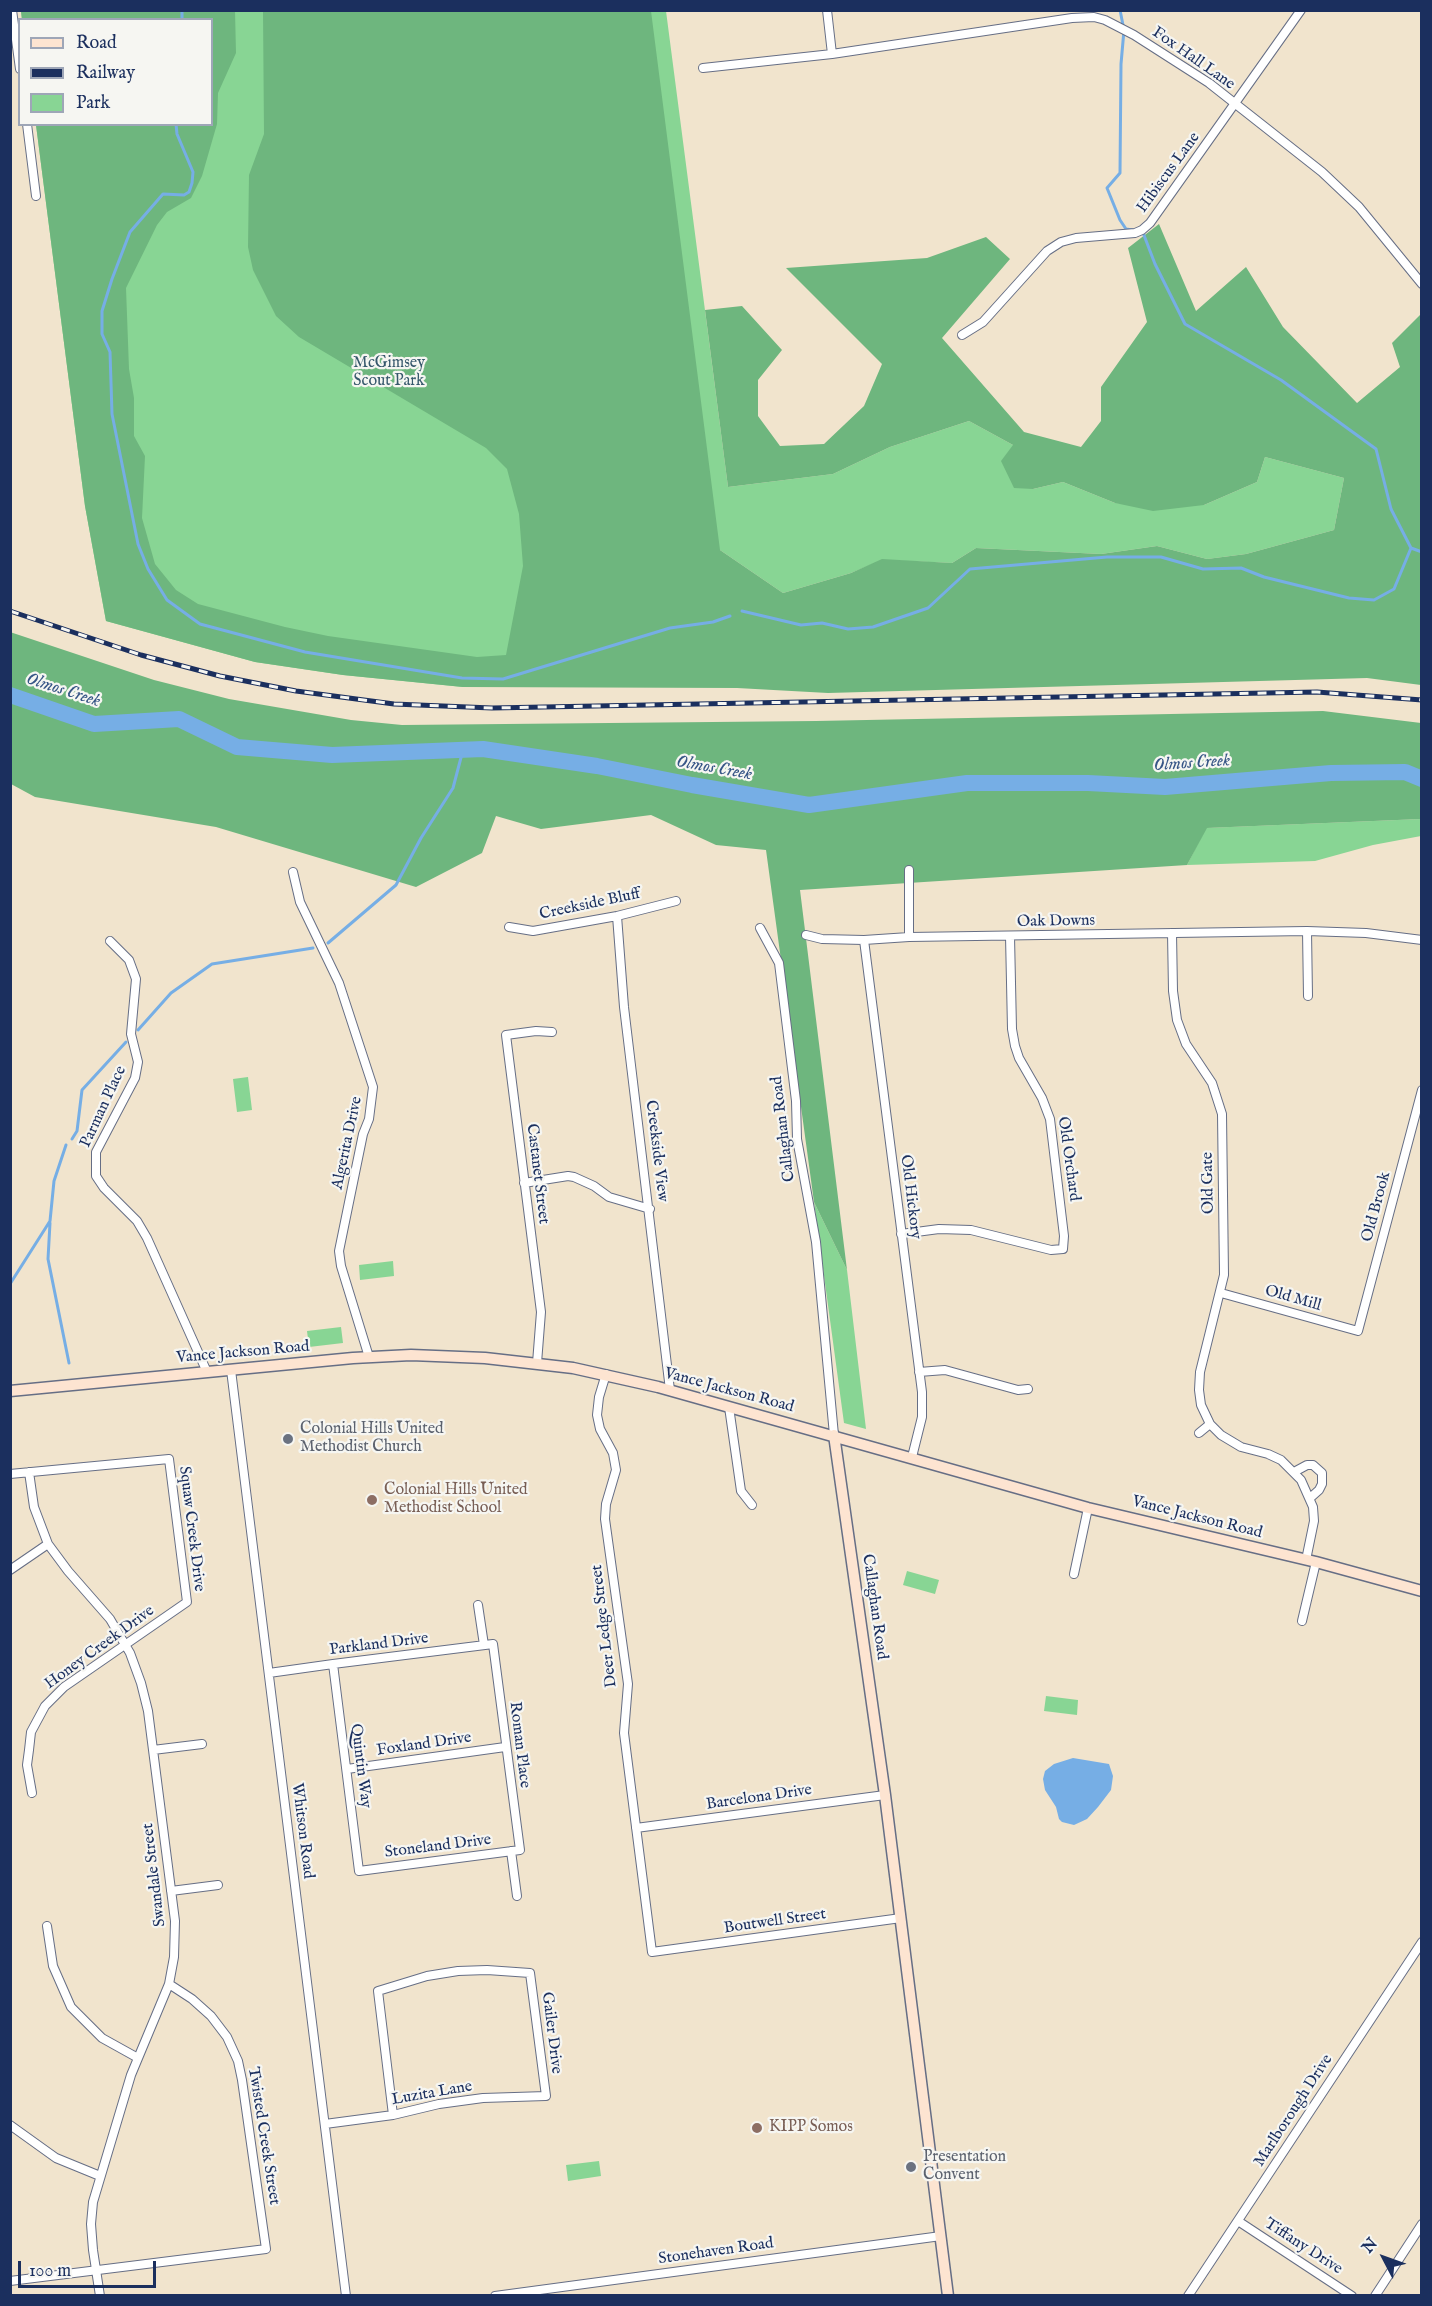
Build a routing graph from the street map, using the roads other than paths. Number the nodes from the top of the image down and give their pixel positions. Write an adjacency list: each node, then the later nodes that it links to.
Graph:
1 (12, 10): 4 (street)
2 (827, 10): 5 (street)
3 (1302, 10): 7 (street, Hibiscus Lane)
4 (18, 54)
5 (832, 54): 6 (street, Fox Hall Lane); 7 (street, Fox Hall Lane)
6 (703, 68)
7 (1234, 105): 10 (street, Fox Hall Lane); 11 (street, Hibiscus Lane)
8 (27, 126): 9 (street)
9 (36, 196)
10 (1422, 284)
11 (962, 334)
12 (909, 870): 22 (street)
13 (293, 872): 34 (street, Algerita Drive)
14 (676, 901): 15 (street, Creekside Bluff)
15 (618, 916): 16 (street, Creekside Bluff); 30 (street, Creekside View)
16 (509, 927)
17 (760, 927): 46 (street, Callaghan Road)
18 (1307, 931): 19 (street, Oak Downs); 25 (street, Oak Downs); 26 (street)
19 (1172, 933): 21 (street, Oak Downs); 32 (street, Old Gate)
20 (806, 935): 24 (street, Oak Downs)
21 (1010, 936): 22 (street, Oak Downs); 31 (street, Old Orchard)
22 (909, 937): 24 (street, Oak Downs)
23 (110, 940): 37 (street, Parman Place)
24 (864, 940): 31 (street, Old Hickory)
25 (1422, 940)
26 (1308, 996)
27 (552, 1032): 29 (street, Castanet Street)
28 (1422, 1090): 33 (street, Old Brook)
29 (524, 1183): 30 (street); 35 (street, Castanet Street)
30 (650, 1209): 41 (street, Creekside View)
31 (901, 1234): 38 (street, Old Hickory)
32 (1221, 1293): 33 (street, Old Mill); 44 (street, Old Gate)
33 (1358, 1331)
34 (369, 1357): 35 (main road, Vance Jackson Road); 36 (main road, Vance Jackson Road)
35 (537, 1363): 39 (main road, Vance Jackson Road)
36 (231, 1370): 37 (main road, Vance Jackson Road); 65 (street, Whitson Road)
37 (207, 1372): 42 (main road, Vance Jackson Road)
38 (919, 1372): 40 (street); 47 (street, Old Hickory)
39 (606, 1374): 41 (main road, Vance Jackson Road); 72 (street, Deer Ledge Street)
40 (1028, 1389)
41 (670, 1390): 43 (main road, Vance Jackson Road)
42 (10, 1391)
43 (729, 1407): 46 (main road, Vance Jackson Road); 52 (street)
44 (1210, 1424): 45 (street); 49 (street)
45 (1199, 1433)
46 (834, 1435): 47 (main road, Vance Jackson Road); 71 (main road, Callaghan Road)
47 (912, 1456): 53 (main road, Vance Jackson Road)
48 (29, 1472): 50 (street); 54 (street, Swandale Street); 59 (street, Squaw Creek Drive)
49 (1294, 1472): 51 (street); 51 (street)
50 (10, 1474)
51 (1310, 1498): 55 (street)
52 (752, 1504)
53 (1088, 1508): 55 (main road, Vance Jackson Road); 57 (street)
54 (48, 1544): 56 (street); 62 (street, Swandale Street)
55 (1311, 1561): 58 (main road, Vance Jackson Road); 61 (street)
56 (10, 1570)
57 (1074, 1574)
58 (1422, 1591)
59 (187, 1602): 62 (street, Honey Creek Drive)
60 (478, 1605): 63 (street, Roman Place)
61 (1302, 1621)
62 (125, 1644): 68 (street, Swandale Street); 70 (street, Honey Creek Drive)
63 (488, 1644): 64 (street, Parkland Drive); 67 (street, Roman Place)
64 (333, 1664): 65 (street, Parkland Drive); 69 (street, Quintin Way)
65 (269, 1673): 86 (street, Whitson Road)
66 (202, 1744): 68 (street)
67 (505, 1747): 69 (street, Foxland Drive); 73 (street, Roman Place)
68 (153, 1750): 76 (street, Swandale Street)
69 (347, 1769): 74 (street, Quintin Way)
70 (32, 1793)
71 (885, 1795): 72 (street, Barcelona Drive); 78 (main road, Callaghan Road)
72 (636, 1828): 81 (street, Deer Ledge Street)
73 (515, 1850): 74 (street, Stoneland Drive); 77 (street, Roman Place)
74 (359, 1871)
75 (218, 1885): 76 (street)
76 (171, 1891): 82 (street, Swandale Street)
77 (516, 1896)
78 (901, 1918): 81 (street, Boutwell Street); 91 (main road, Callaghan Road)
79 (47, 1926): 83 (street)
80 (1422, 1942): 89 (street, Marlborough Drive)
81 (652, 1952)
82 (169, 1984): 83 (street, Swandale Street); 92 (street, Twisted Creek Street)
83 (138, 2058): 88 (street, Swandale Street)
84 (546, 2096): 85 (street, Luzita Lane); 85 (street, Gailer Drive)
85 (393, 2115): 86 (street, Luzita Lane)
86 (325, 2124): 95 (street, Whitson Road)
87 (10, 2125): 88 (street)
88 (100, 2176): 92 (street, Swandale Street)
89 (1238, 2221): 98 (street, Marlborough Drive); 99 (street, Tiffany Drive)
90 (1422, 2224): 100 (street)
91 (941, 2236): 96 (street, Stonehaven Road); 97 (main road, Callaghan Road)
92 (96, 2270): 93 (street); 94 (street, Swandale Street)
93 (10, 2282)
94 (100, 2295)
95 (346, 2295)
96 (495, 2295)
97 (948, 2295)
98 (1188, 2295)
99 (1352, 2295)
100 (1375, 2295)

